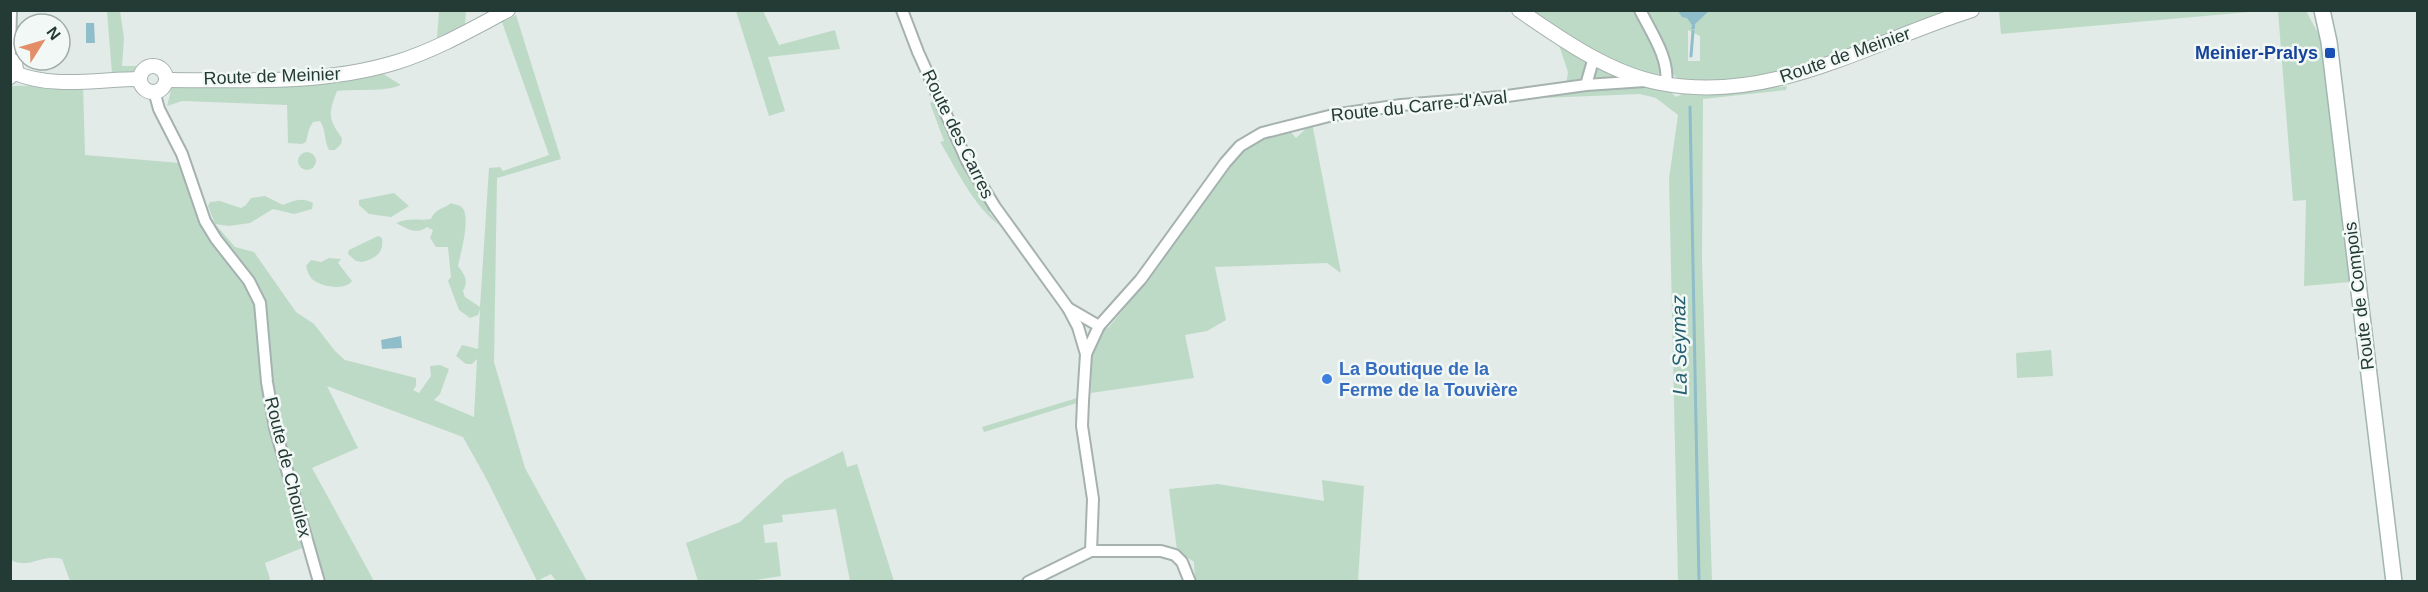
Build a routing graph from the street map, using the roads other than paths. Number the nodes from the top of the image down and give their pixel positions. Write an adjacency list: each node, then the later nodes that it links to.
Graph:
1 (11, 10): 8 (street)
2 (508, 10): 12 (street, Route de Meinier)
3 (902, 10): 17 (street, Route des Carres)
4 (1519, 10): 9 (street, Route de Meinier)
5 (1640, 10): 14 (street)
6 (1972, 10): 14 (street, Route de Meinier)
7 (2322, 10): 24 (main road, Route de Compois)
8 (10, 51)
9 (1594, 57): 13 (street, Route de Meinier); 15 (street)
10 (16, 72): 11 (street)
11 (140, 79): 12 (street); 16 (street)
12 (166, 80): 16 (street)
13 (1652, 81): 14 (street, Route de Meinier); 15 (street, Route du Carre-d'Aval)
14 (1666, 84)
15 (1586, 85): 18 (street, Route du Carre-d'Aval)
16 (154, 92): 21 (street, Route de Choulex)
17 (1068, 308): 18 (street, Route des Carres); 19 (street, Route des Carres)
18 (1100, 326): 19 (street, Route des Carres)
19 (1086, 354): 20 (street, Route des Carres)
20 (1090, 551): 22 (street); 23 (street)
21 (319, 582)
22 (1028, 582)
23 (1190, 582)
24 (2394, 582)

